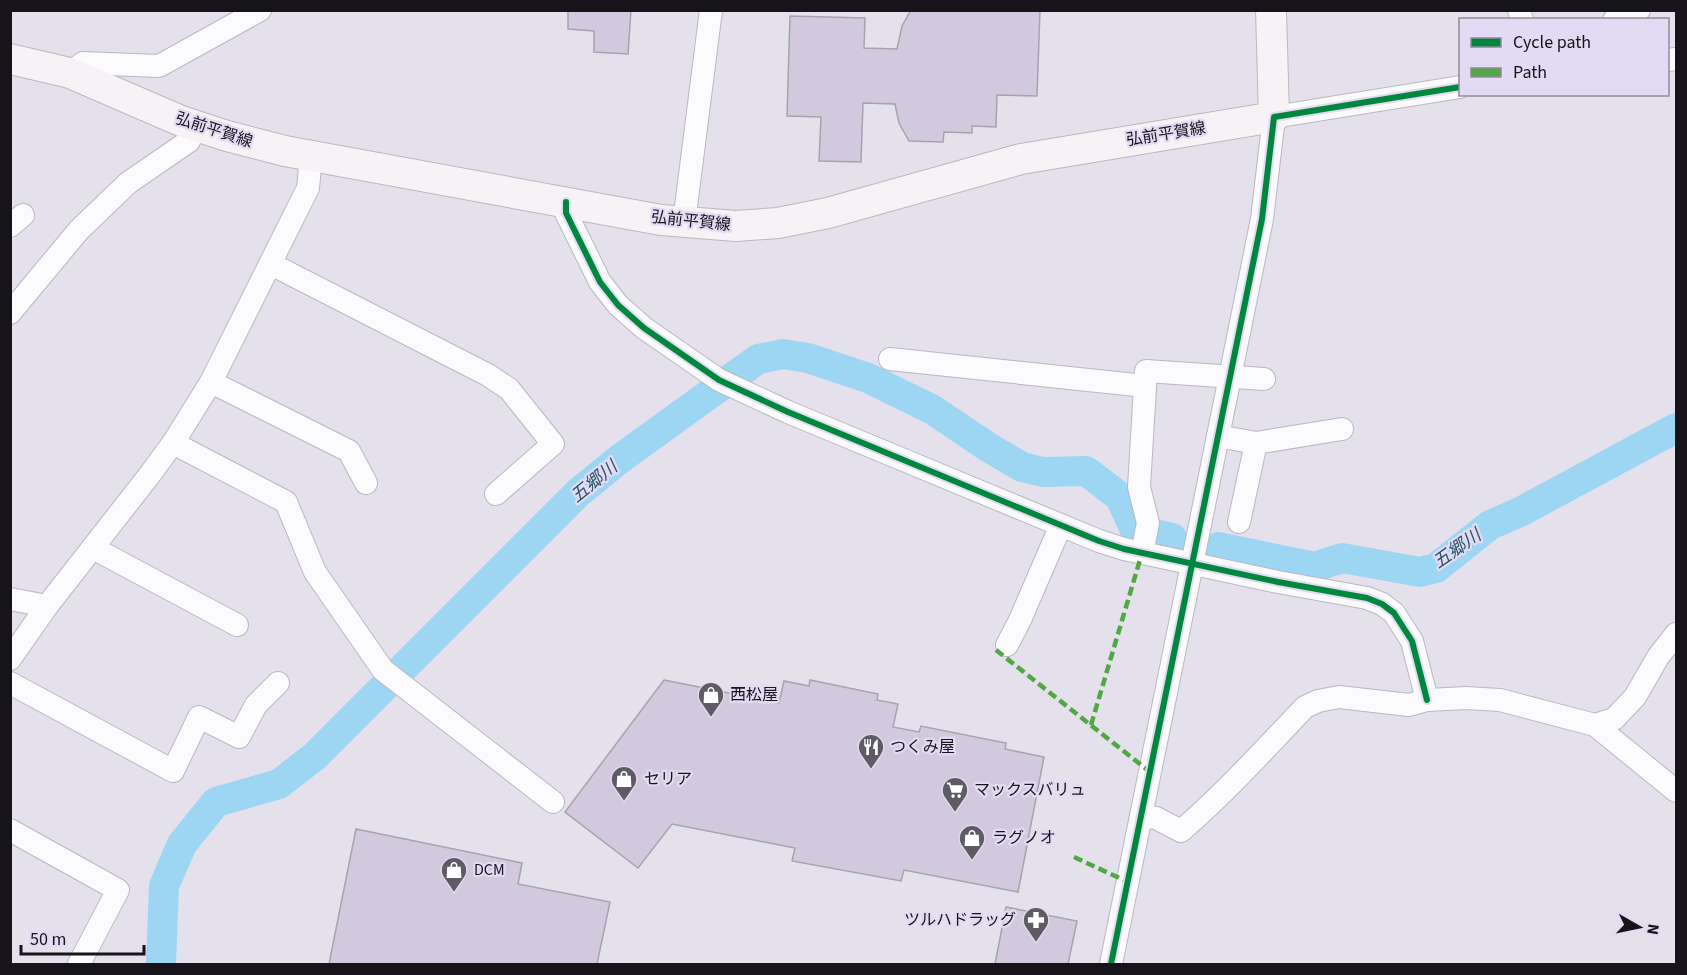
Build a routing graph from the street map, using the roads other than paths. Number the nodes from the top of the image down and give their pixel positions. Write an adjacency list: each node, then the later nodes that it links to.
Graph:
1 (260, 10): 7 (street)
2 (711, 10): 13 (street)
3 (1271, 10): 9 (main road)
4 (1639, 10): 5 (street)
5 (1619, 18)
6 (10, 59): 7 (main road, 弘前平賀線)
7 (70, 73): 10 (main road, 弘前平賀線)
8 (1459, 87): 9 (street)
9 (1274, 117): 13 (main road, 弘前平賀線); 17 (street)
10 (195, 127): 11 (main road, 弘前平賀線); 15 (street)
11 (311, 156): 12 (main road, 弘前平賀線); 14 (street)
12 (566, 202): 13 (main road, 弘前平賀線); 28 (street)
13 (684, 222)
14 (272, 264): 19 (street); 26 (street)
15 (10, 313)
16 (890, 359): 20 (street)
17 (1230, 377): 18 (street); 20 (street); 22 (street)
18 (1264, 379)
19 (211, 382): 23 (street); 25 (street)
20 (1145, 386): 29 (street)
21 (1342, 429): 24 (street)
22 (1218, 436): 24 (street); 31 (street)
23 (173, 443): 30 (street); 43 (street)
24 (1256, 443): 27 (street)
25 (366, 483)
26 (496, 494)
27 (1239, 522)
28 (1061, 525): 29 (street); 36 (street)
29 (1145, 539): 31 (street)
30 (93, 548): 33 (street); 34 (street)
31 (1193, 563): 40 (street); 44 (street)
32 (10, 599): 33 (street)
33 (47, 606): 37 (street)
34 (237, 625)
35 (1677, 634): 41 (street)
36 (1007, 645)
37 (10, 659)
38 (10, 683): 39 (street)
39 (278, 683)
40 (1427, 700): 41 (street); 44 (street)
41 (1595, 725): 42 (street)
42 (1677, 791)
43 (553, 802)
44 (1141, 816): 47 (street)
45 (10, 830): 46 (street)
46 (79, 964)
47 (1111, 964)

